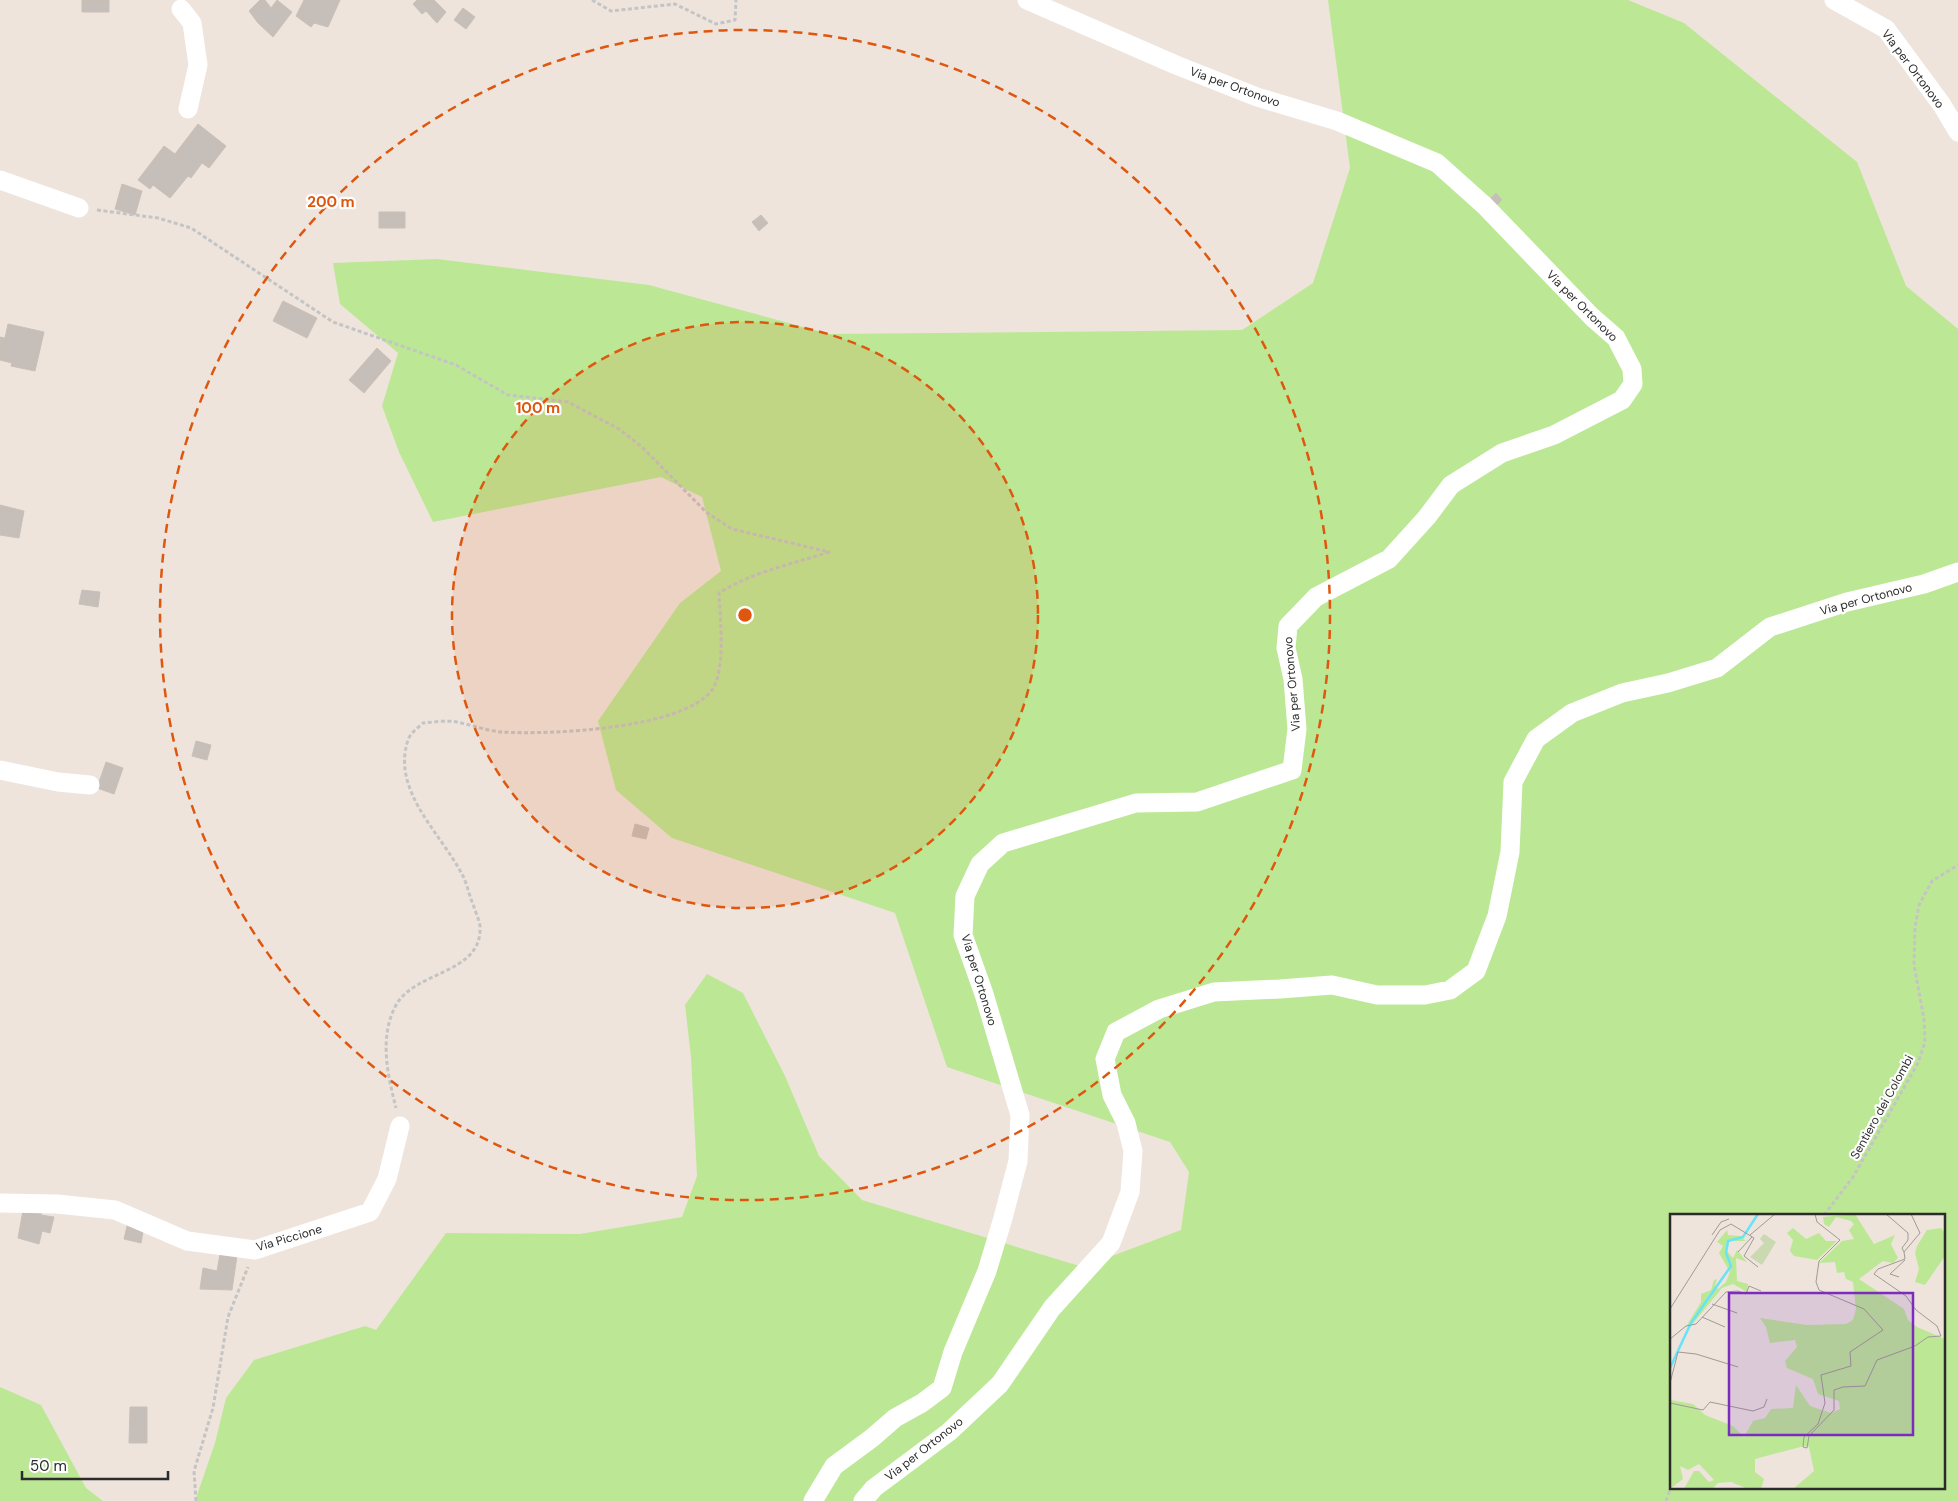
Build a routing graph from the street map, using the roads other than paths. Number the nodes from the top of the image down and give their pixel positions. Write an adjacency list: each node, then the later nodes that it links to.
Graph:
1 (1027, 0): 13 (street, Via per Ortonovo)
2 (1834, 0): 5 (street, Via per Ortonovo)
3 (179, 3): 4 (street)
4 (188, 109)
5 (1958, 132)
6 (0, 180): 7 (street)
7 (80, 208)
8 (1958, 572): 14 (street, Via per Ortonovo)
9 (0, 770): 10 (street)
10 (90, 785)
11 (400, 1126): 12 (street, Via Piccione)
12 (0, 1203)
13 (813, 1501)
14 (863, 1501)

